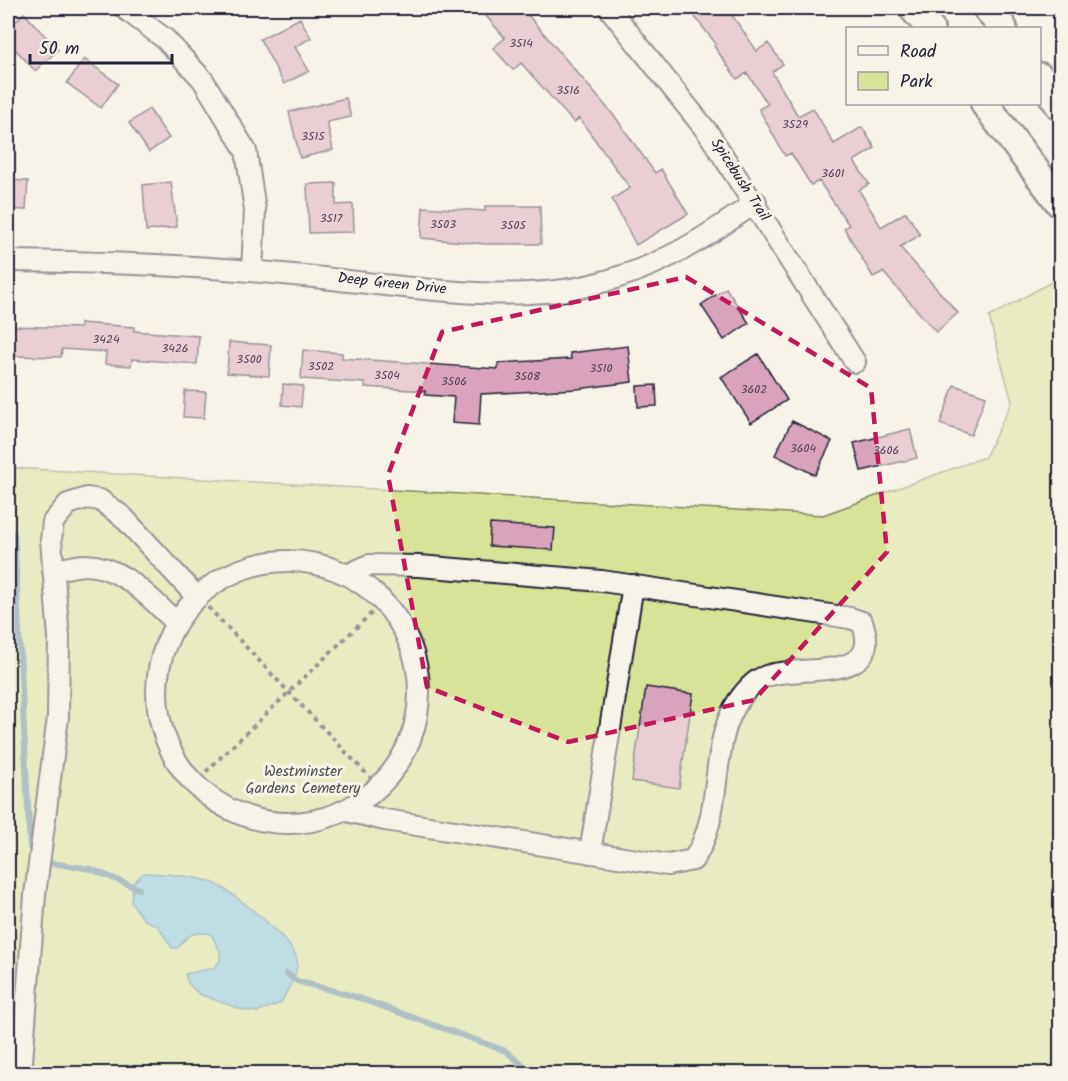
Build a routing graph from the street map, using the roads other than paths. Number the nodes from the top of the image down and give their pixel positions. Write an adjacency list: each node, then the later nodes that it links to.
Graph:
1 (124, 8): 13 (street)
2 (609, 8): 10 (street, Spicebush Trail)
3 (913, 8): 5 (highway)
4 (987, 8): 6 (highway)
5 (929, 27)
6 (1002, 27)
7 (1041, 79): 9 (highway)
8 (986, 105): 11 (highway)
9 (1060, 106)
10 (756, 202): 13 (street, Deep Green Drive); 14 (street, Spicebush Trail)
11 (1060, 203)
12 (8, 261): 13 (street, Deep Green Drive)
13 (252, 271)
14 (855, 362)
15 (53, 571): 18 (street); 19 (street); 22 (street)
16 (347, 575): 17 (street); 18 (street); 20 (street)
17 (633, 585): 21 (street); 21 (street)
18 (196, 596): 19 (street)
19 (176, 622): 20 (street)
20 (347, 811): 21 (street)
21 (590, 853)
22 (21, 1074)

